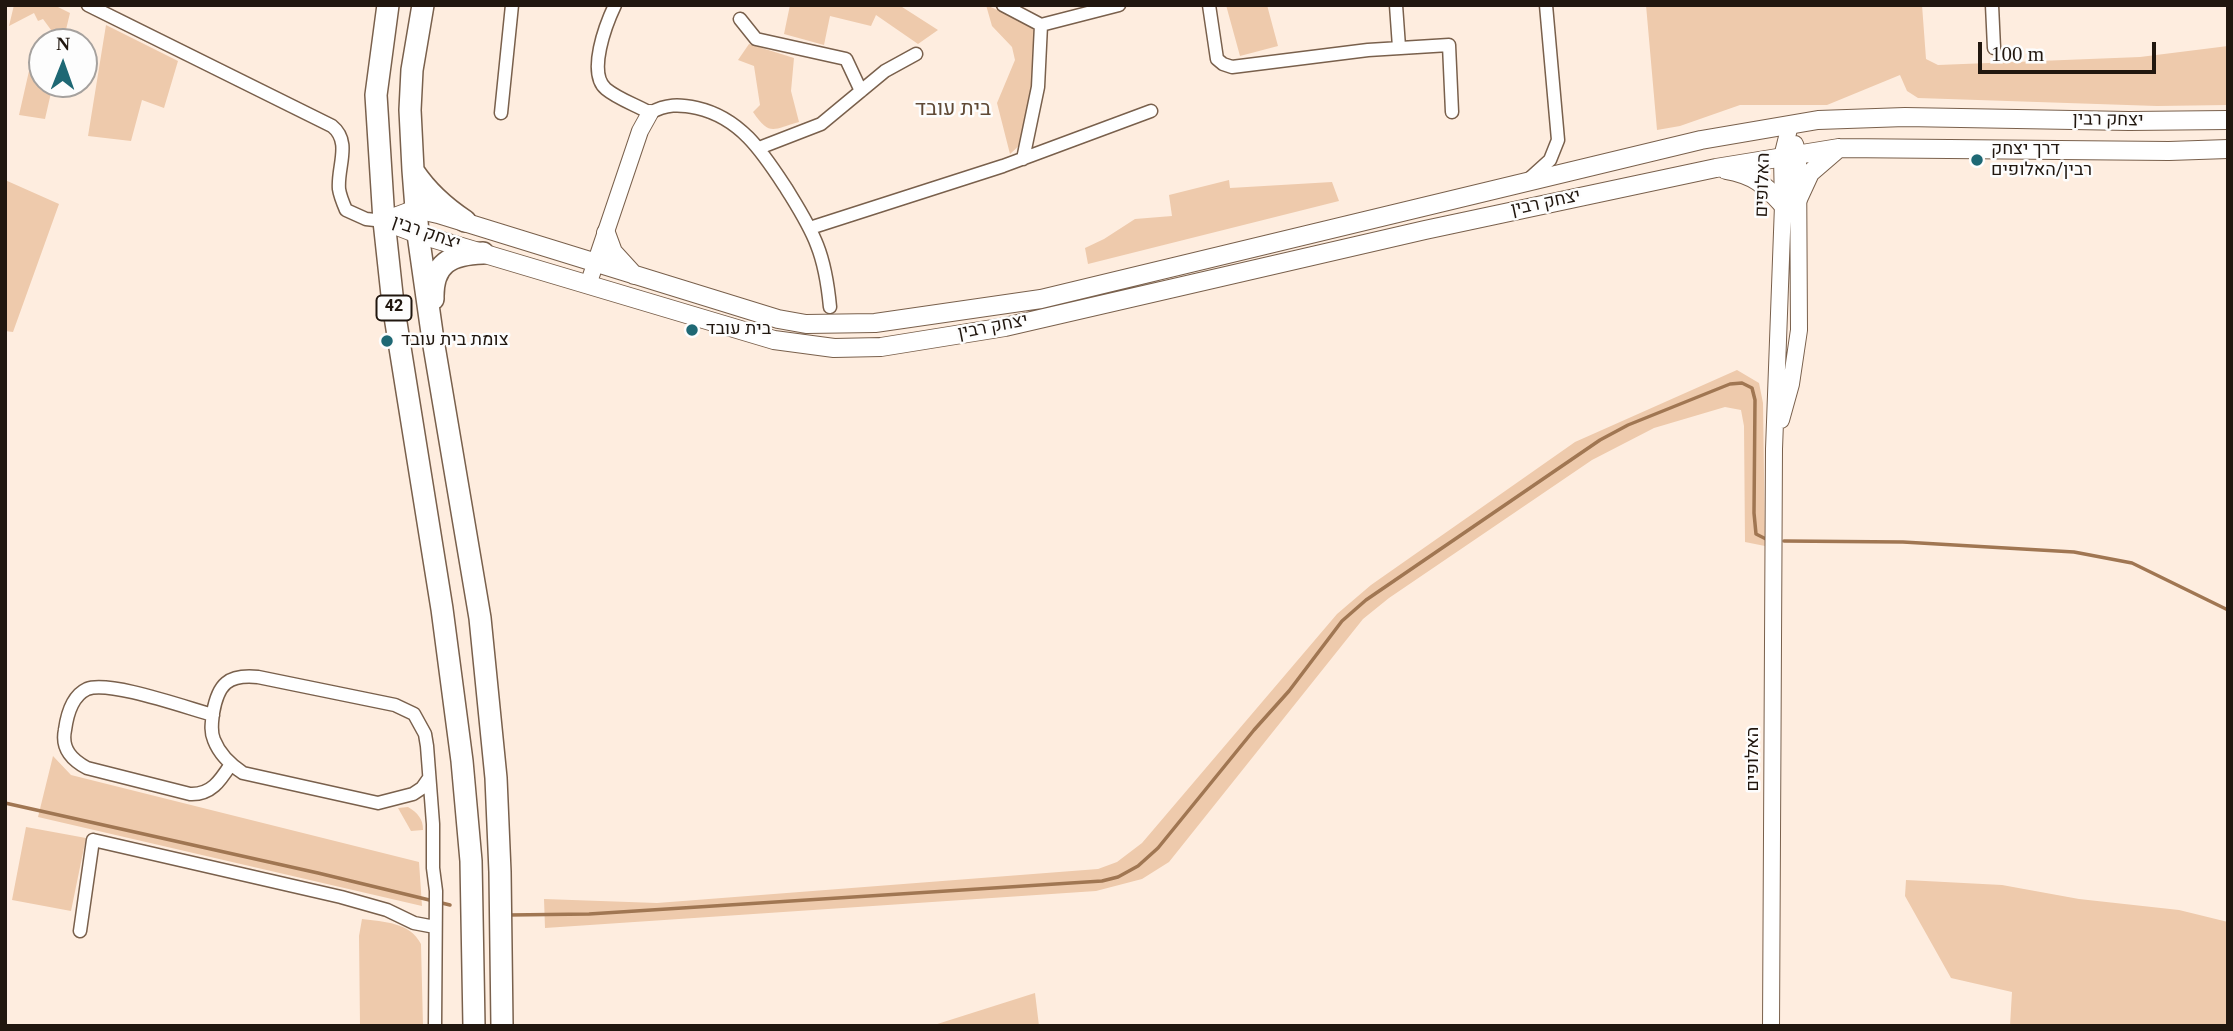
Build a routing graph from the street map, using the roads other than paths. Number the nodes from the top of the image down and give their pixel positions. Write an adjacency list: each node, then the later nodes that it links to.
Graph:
1 (88, 5): 34 (street)
2 (388, 5): 34 (highway, 42)
3 (423, 5): 30 (highway, 42)
4 (512, 5): 20 (street)
5 (615, 5): 21 (street)
6 (1003, 5): 13 (street)
7 (1119, 5): 13 (street)
8 (1209, 5): 14 (street)
9 (1396, 5): 14 (street)
10 (1546, 5): 31 (street)
11 (1992, 5): 15 (street)
12 (740, 19): 17 (street)
13 (1041, 24): 28 (street)
14 (1399, 47): 19 (street)
15 (1994, 48)
16 (916, 54): 17 (street)
17 (862, 90): 24 (street)
18 (1151, 111): 28 (street)
19 (1452, 112)
20 (501, 113)
21 (650, 113): 24 (street); 37 (street)
22 (2228, 120): 23 (main road, יצחק רבין)
23 (1790, 125): 27 (street, האלופים); 31 (main road, יצחק רבין)
24 (759, 148): 36 (street)
25 (1839, 148): 26 (main road, יצחק רבין); 27 (main road, יצחק רבין); 32 (main road)
26 (2228, 149)
27 (1790, 155): 29 (main road, יצחק רבין); 32 (street, האלופים)
28 (1023, 159): 36 (street)
29 (1716, 168): 32 (main road); 42 (main road, יצחק רבין)
30 (413, 170): 33 (highway, 42); 35 (highway)
31 (1520, 183): 41 (main road, יצחק רבין)
32 (1791, 202): 55 (street, האלופים)
33 (416, 209): 34 (main road, יצחק רבין); 35 (main road, יצחק רבין); 38 (highway, 42)
34 (384, 221): 38 (main road, יצחק רבין); 53 (highway, 42)
35 (465, 221): 40 (main road, יצחק רבין)
36 (810, 228): 43 (street)
37 (606, 233): 40 (street); 41 (main road)
38 (418, 234): 39 (main road, יצחק רבין); 44 (highway, 42)
39 (484, 253): 42 (main road, יצחק רבין); 44 (highway)
40 (595, 264): 41 (main road, יצחק רבין); 42 (street)
41 (637, 277)
42 (588, 285)
43 (831, 307)
44 (433, 340): 54 (highway, 42)
45 (213, 715): 46 (street); 46 (street); 47 (street)
46 (232, 764): 48 (street)
47 (429, 778): 48 (street); 49 (street)
48 (406, 796): 49 (street)
49 (432, 815): 50 (street)
50 (435, 927): 51 (street); 52 (street)
51 (80, 931)
52 (435, 1026)
53 (474, 1026)
54 (502, 1026)
55 (1770, 1026)

